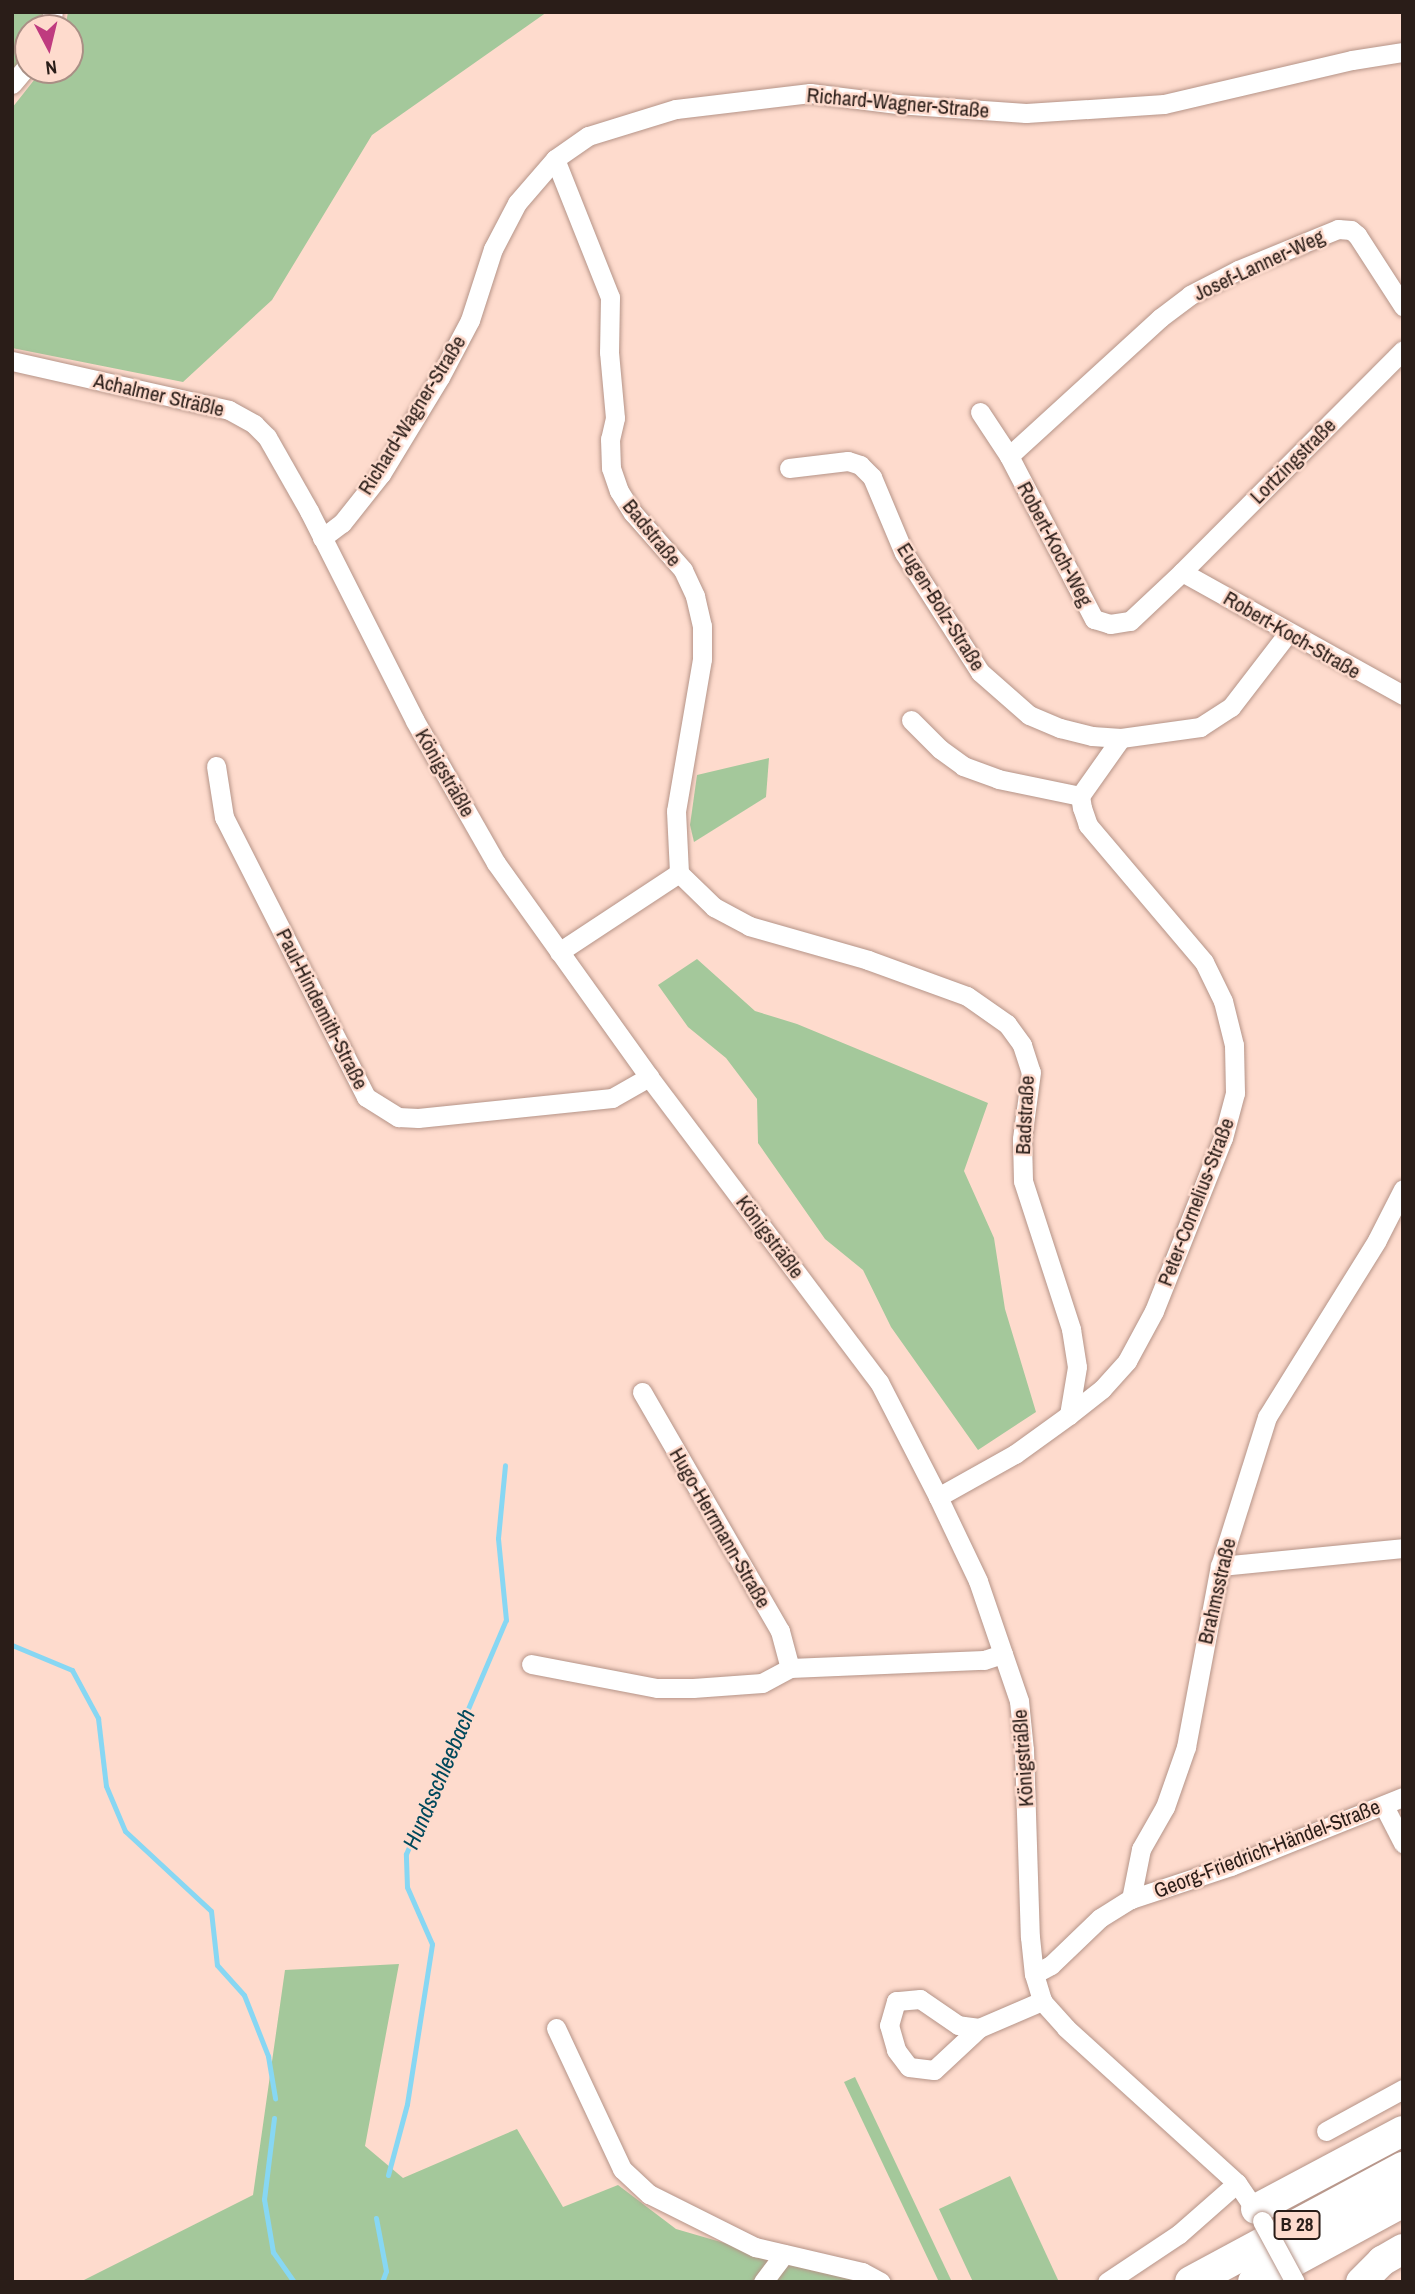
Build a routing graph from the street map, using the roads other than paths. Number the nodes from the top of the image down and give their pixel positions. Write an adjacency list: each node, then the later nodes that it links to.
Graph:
1 (1403, 52): 2 (street, Richard-Wagner-Straße)
2 (555, 159): 9 (street, Richard-Wagner-Straße); 17 (street, Badstraße)
3 (1403, 306): 7 (street, Josef-Lanner-Weg)
4 (1403, 350): 10 (street, Lortzingstraße)
5 (12, 361): 9 (street, Achalmer Sträßle)
6 (980, 412): 7 (street, Robert-Koch-Weg)
7 (1009, 456): 10 (street, Robert-Koch-Weg)
8 (789, 468): 14 (street, Eugen-Bolz-Straße)
9 (322, 538): 18 (street, Königsträßle)
10 (1182, 572): 11 (street, Robert-Koch-Straße)
11 (1288, 633): 12 (street, Robert-Koch-Straße); 14 (street, Eugen-Bolz-Straße)
12 (1403, 695)
13 (911, 720): 16 (street)
14 (1121, 738): 16 (street)
15 (216, 766): 19 (street, Paul-Hindemith-Straße)
16 (1080, 796): 22 (street, Peter-Cornelius-Straße)
17 (679, 873): 18 (street); 22 (street, Badstraße)
18 (559, 952): 19 (street, Königsträßle)
19 (649, 1077): 23 (street, Königsträßle)
20 (1403, 1189): 25 (street, Brahmsstraße)
21 (642, 1392): 28 (street, Hugo-Herrmann-Straße)
22 (1069, 1415): 23 (street)
23 (939, 1497): 26 (street, Königsträßle)
24 (1403, 1548): 25 (street)
25 (1220, 1566): 32 (street, Brahmsstraße)
26 (1003, 1654): 28 (street); 33 (street, Königsträßle)
27 (531, 1664): 28 (street)
28 (790, 1668)
29 (1403, 1797): 30 (street, Georg-Friedrich-Händel-Straße)
30 (1384, 1806): 31 (street); 32 (street, Georg-Friedrich-Händel-Straße)
31 (1403, 1843)
32 (1131, 1899): 33 (street)
33 (1034, 1974): 34 (street, Königsträßle)
34 (1042, 2001): 36 (street); 41 (street, Königsträßle)
35 (556, 2028): 45 (street)
36 (979, 2028): 36 (street)
37 (1403, 2089): 38 (street)
38 (1326, 2131)
39 (1403, 2131): 43 (main road)
40 (1403, 2168): 49 (highway, B 28)
41 (1237, 2183): 43 (street, Königsträßle); 48 (street)
42 (1403, 2201): 50 (highway, B 28)
43 (1259, 2215): 51 (street, Königsträßle, bridge)
44 (1403, 2249): 52 (main road)
45 (784, 2254): 46 (street); 47 (street)
46 (763, 2282)
47 (881, 2282)
48 (1107, 2282)
49 (1191, 2282)
50 (1254, 2282)
51 (1295, 2282)
52 (1361, 2282)

